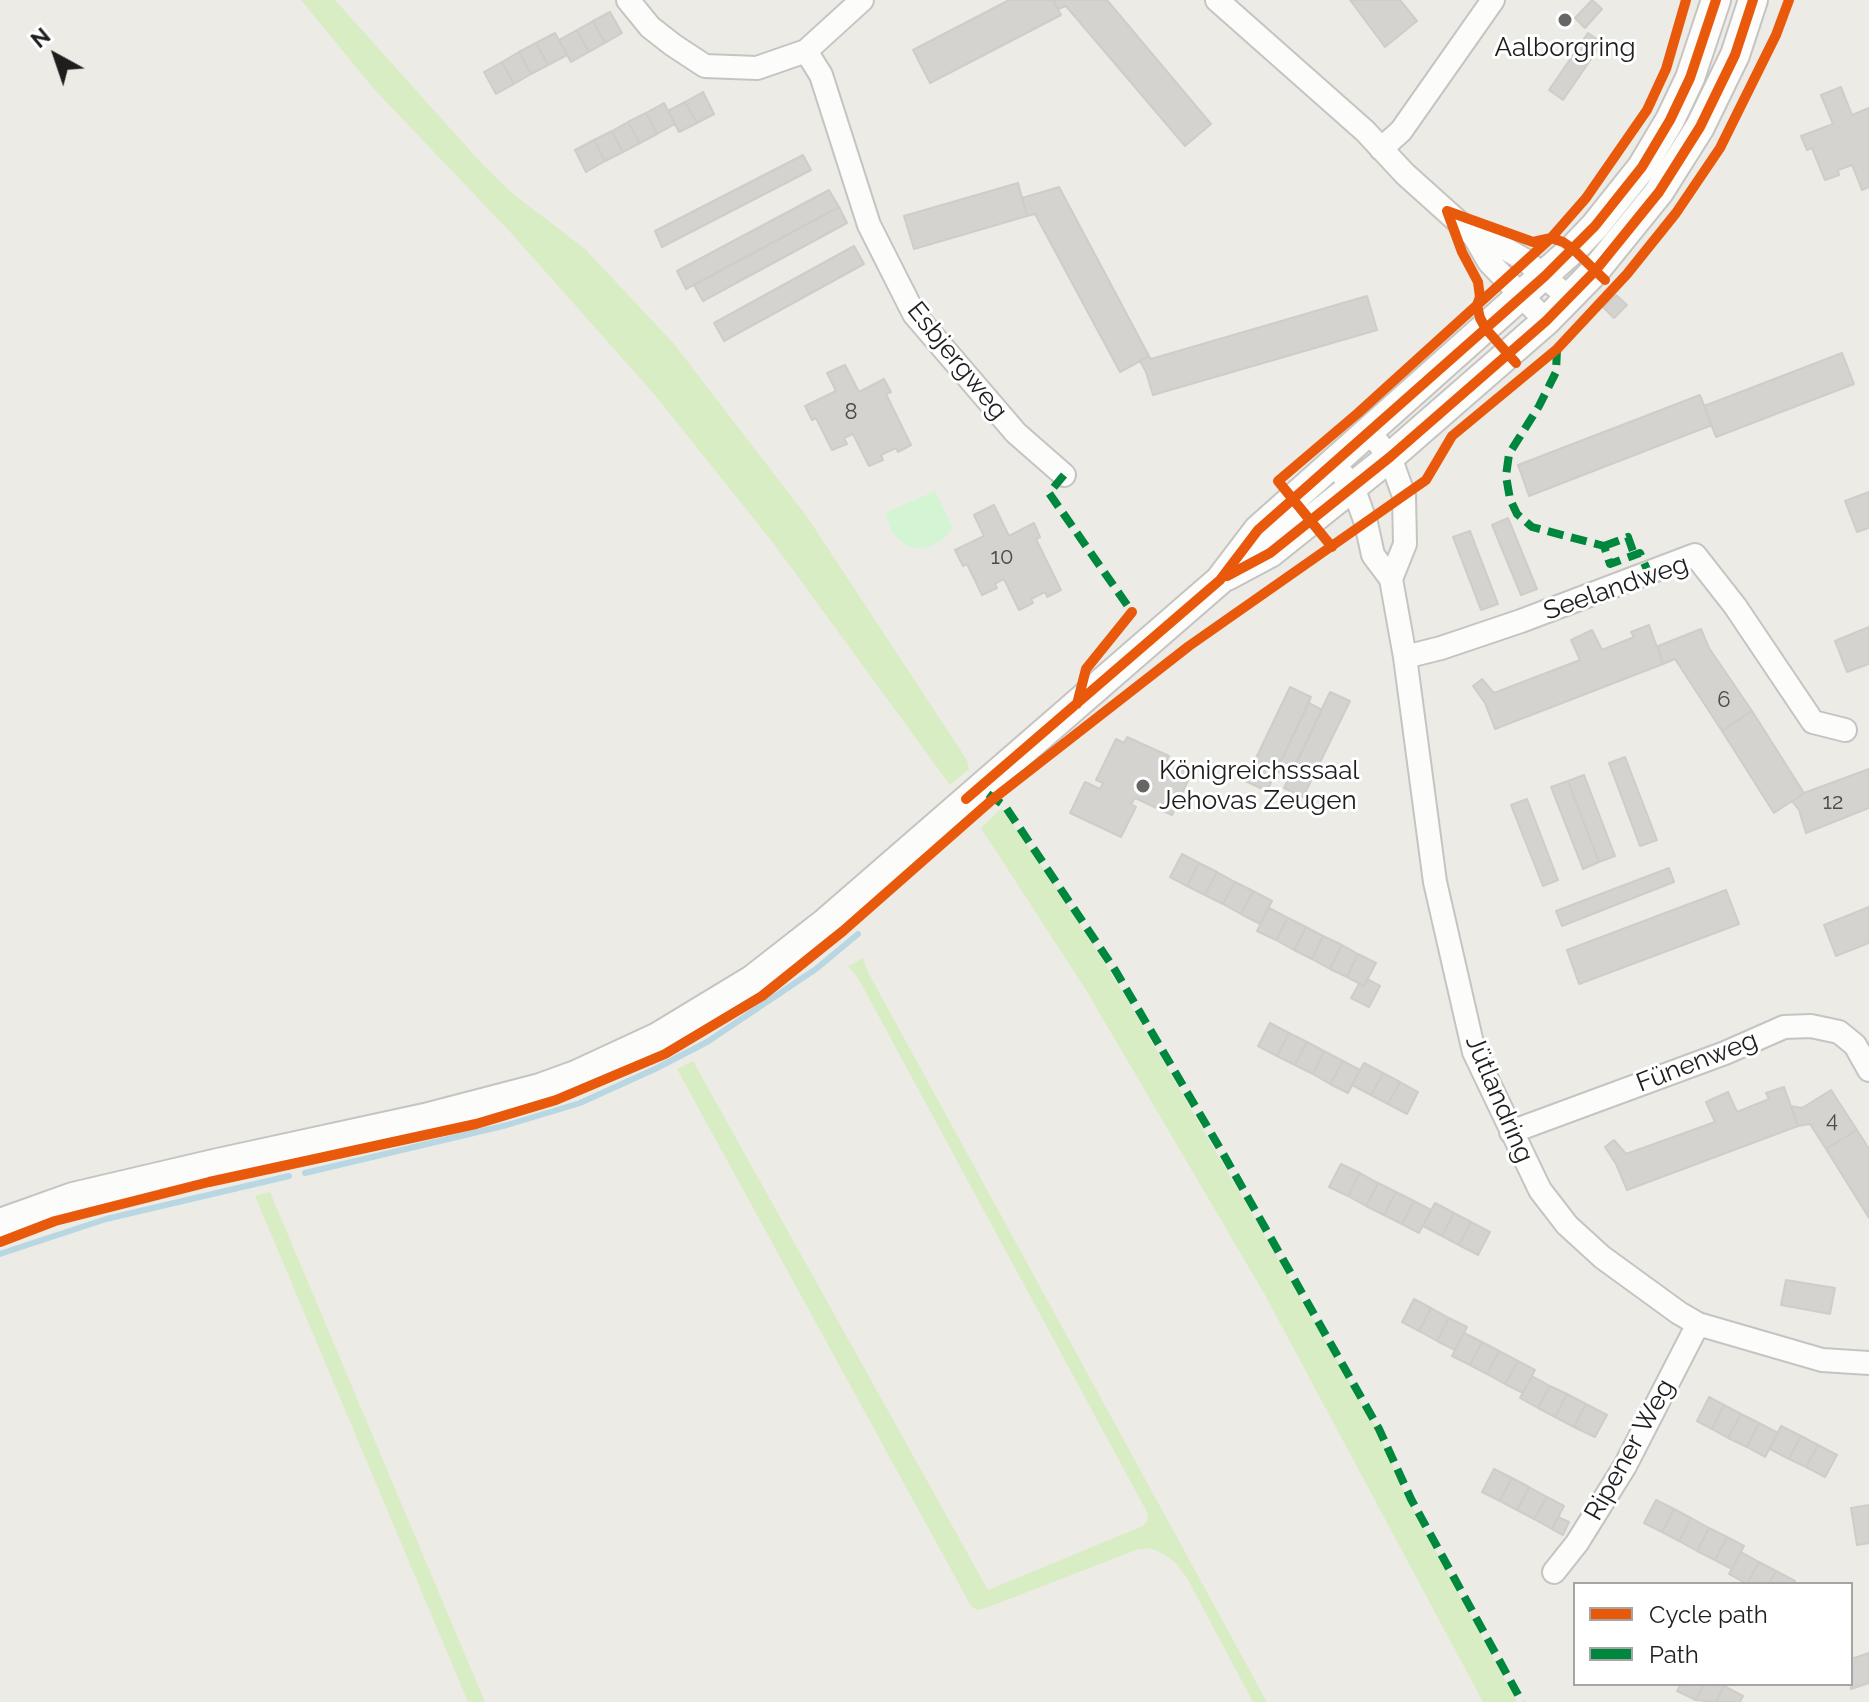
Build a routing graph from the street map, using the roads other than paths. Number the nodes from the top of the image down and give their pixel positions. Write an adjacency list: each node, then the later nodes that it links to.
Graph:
1 (628, 0): 7 (street)
2 (862, 0): 7 (street)
3 (1217, 0): 8 (street)
4 (1493, 0): 8 (street)
5 (1716, 0): 10 (street)
6 (1753, 0): 12 (street)
7 (806, 51): 17 (street, Esbjergweg)
8 (1381, 149): 9 (street)
9 (1474, 236): 10 (street); 11 (street)
10 (1545, 276): 11 (street); 12 (street)
11 (1522, 297): 13 (street); 14 (street)
12 (1569, 298): 13 (street)
13 (1546, 321): 15 (street)
14 (1370, 433): 15 (street); 16 (street)
15 (1390, 457): 18 (street); 19 (street)
16 (1334, 464): 18 (street, Jütlandring); 20 (street)
17 (1064, 475)
18 (1353, 487): 19 (street, Jütlandring); 20 (street)
19 (1391, 579): 21 (street, Jütlandring)
20 (1220, 580): 25 (street)
21 (1405, 657): 22 (street, Seelandweg); 24 (street, Jütlandring)
22 (1845, 730)
23 (1869, 1070): 24 (street, Fünenweg)
24 (1511, 1132): 26 (street, Jütlandring)
25 (0, 1223)
26 (1698, 1324): 27 (street, Jütlandring); 28 (street, Ripener Weg)
27 (1869, 1363)
28 (1554, 1572)

